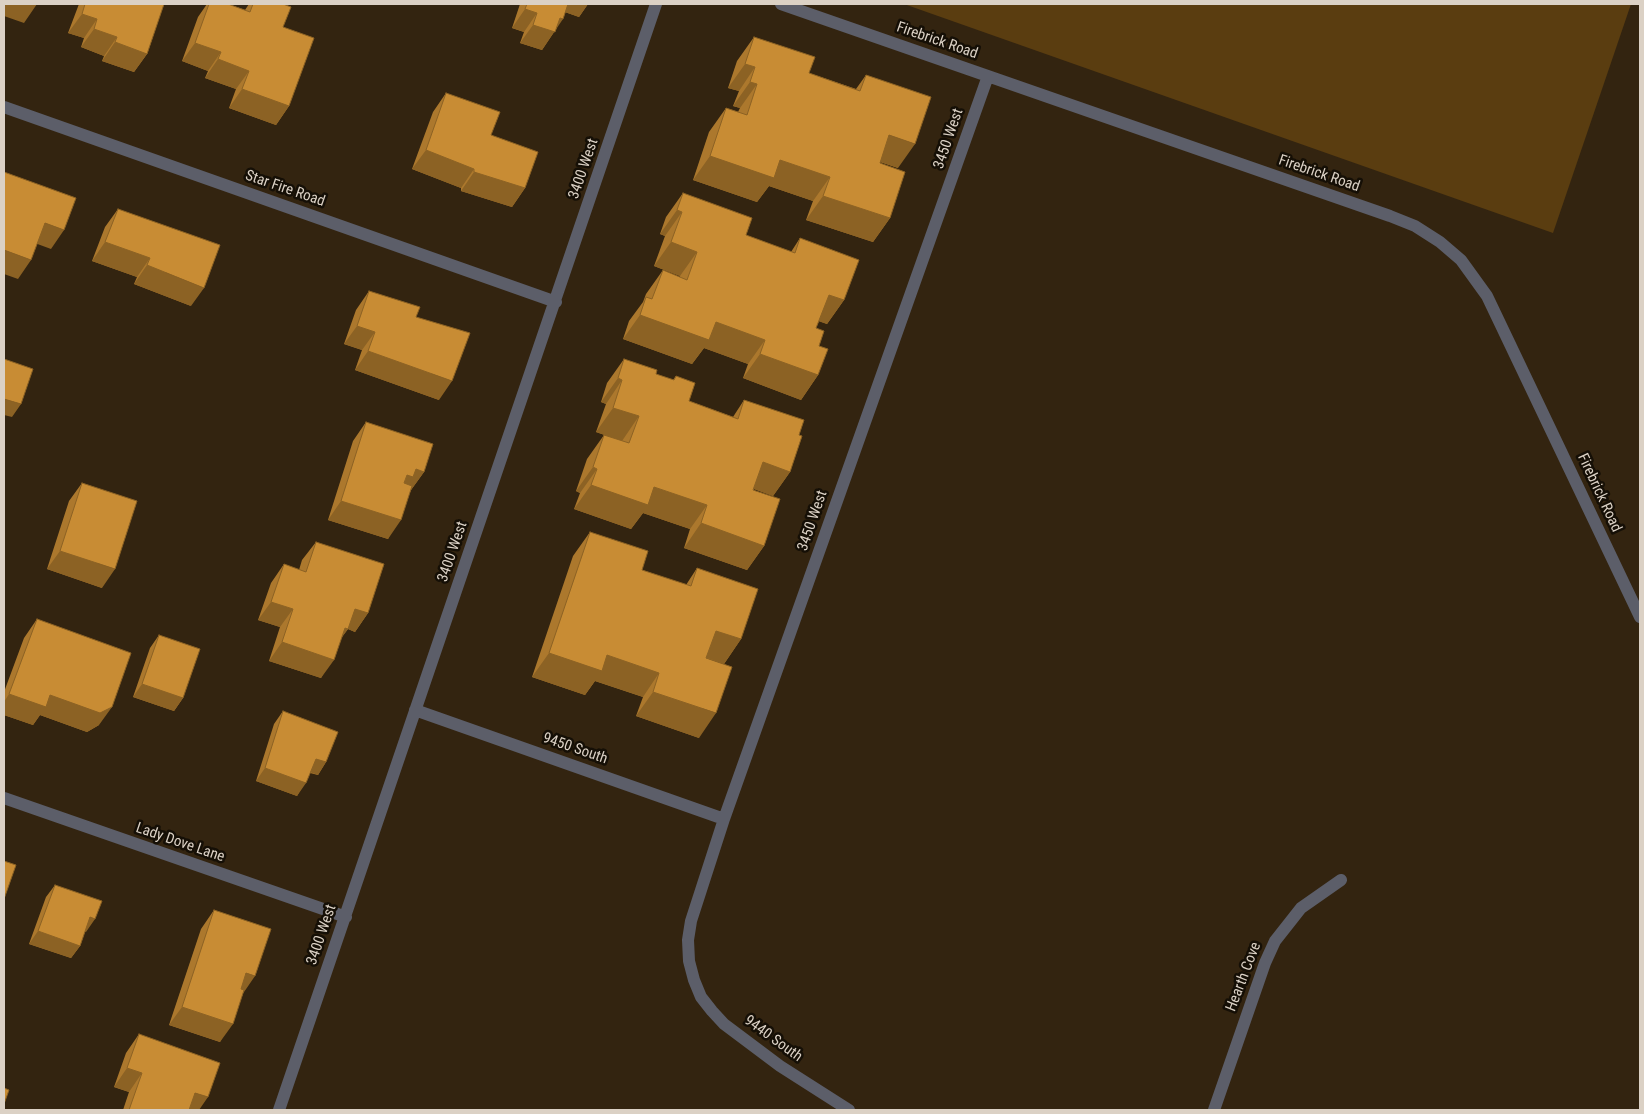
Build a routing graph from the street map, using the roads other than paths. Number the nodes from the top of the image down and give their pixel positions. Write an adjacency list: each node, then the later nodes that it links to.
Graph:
1 (656, 4): 5 (street, 3400 West)
2 (780, 4): 3 (street, Firebrick Road)
3 (988, 76): 6 (street, Firebrick Road); 9 (street, 3450 West)
4 (4, 107): 5 (street, Star Fire Road)
5 (556, 302): 7 (street, 3400 West)
6 (1640, 617)
7 (415, 710): 9 (street, 9450 South); 11 (street, 3400 West)
8 (4, 798): 11 (street, Lady Dove Lane)
9 (724, 819): 12 (street, 3450 West)
10 (1341, 880): 15 (street, Hearth Cove)
11 (346, 917): 13 (street, 3400 West)
12 (694, 980): 14 (street, 9440 South)
13 (279, 1110)
14 (849, 1110)
15 (1214, 1110)

